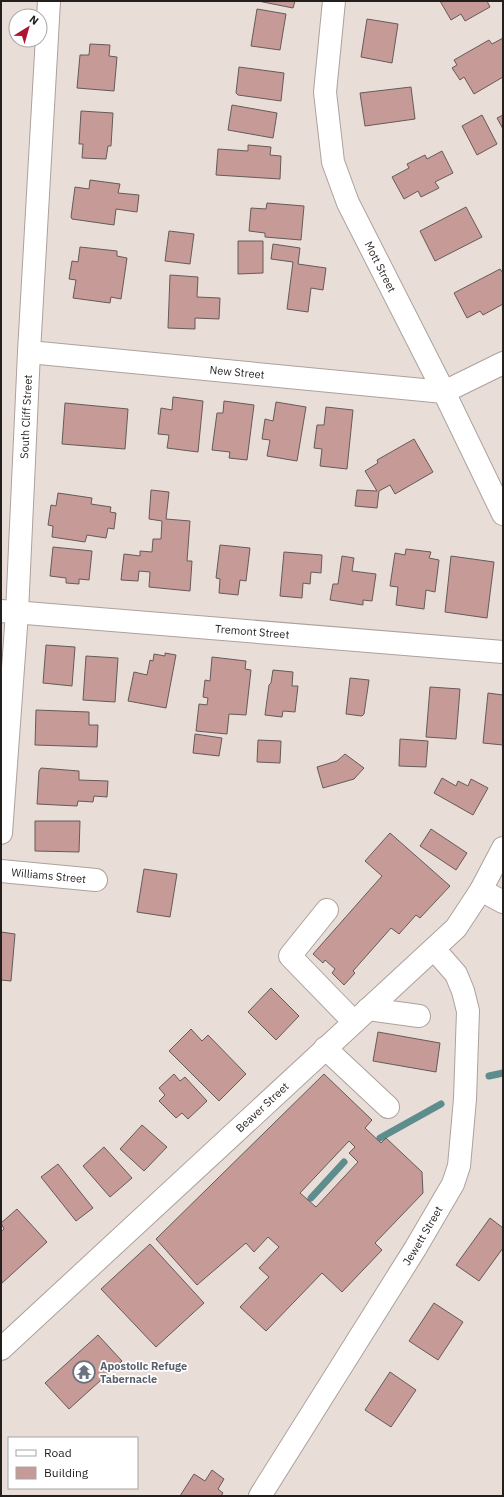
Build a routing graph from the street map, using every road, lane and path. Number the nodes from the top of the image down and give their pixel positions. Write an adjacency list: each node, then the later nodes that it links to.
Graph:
1 (48, 1): 3 (street, South Cliff Street)
2 (334, 1): 5 (street, Mott Street)
3 (29, 352): 5 (street, New Street); 7 (street, South Cliff Street)
4 (503, 363): 5 (street)
5 (444, 392): 6 (street, Mott Street)
6 (503, 514)
7 (6, 612): 8 (street, Tremont Street); 9 (street, South Cliff Street)
8 (503, 652)
9 (1, 833)
10 (503, 848): 13 (street, Beaver Street)
11 (1, 871): 12 (street, Williams Street)
12 (96, 880)
13 (481, 890): 14 (street); 16 (street, Beaver Street)
14 (503, 902)
15 (327, 910): 17 (street)
16 (434, 949): 17 (street, Beaver Street); 22 (street, Jewett Street)
17 (361, 1015): 18 (street); 19 (street, Beaver Street)
18 (419, 1016)
19 (325, 1048): 20 (street); 21 (street, Beaver Street)
20 (388, 1107)
21 (1, 1349)
22 (260, 1496)

